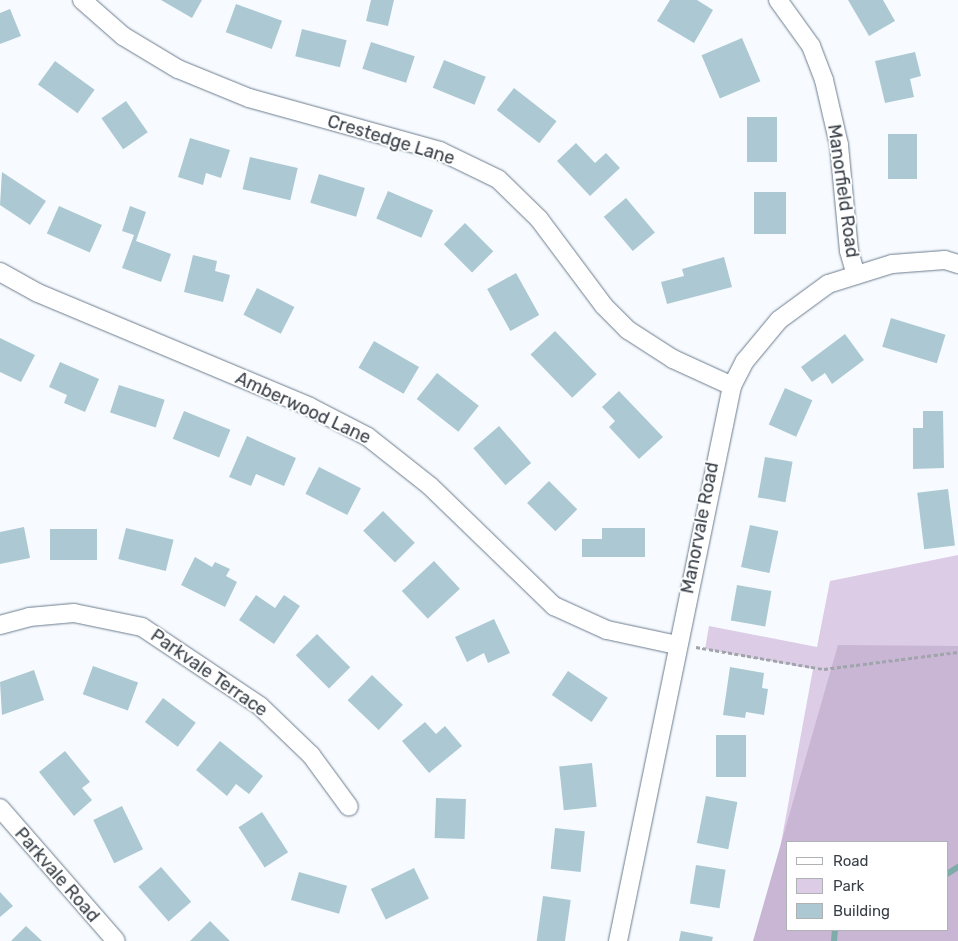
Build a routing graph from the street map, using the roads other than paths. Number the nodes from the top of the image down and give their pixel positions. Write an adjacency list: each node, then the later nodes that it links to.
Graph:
1 (82, 0): 6 (street, Crestedge Lane)
2 (778, 0): 5 (street, Manorfield Road)
3 (958, 264): 5 (street, Manorvale Road)
4 (0, 272): 8 (street, Amberwood Lane)
5 (856, 275): 6 (street, Manorvale Road)
6 (732, 386): 8 (street, Manorvale Road)
7 (0, 625): 9 (street, Parkvale Terrace)
8 (677, 645): 12 (street, Manorvale Road)
9 (349, 807)
10 (0, 808): 11 (street, Parkvale Road)
11 (116, 941)
12 (618, 941)

